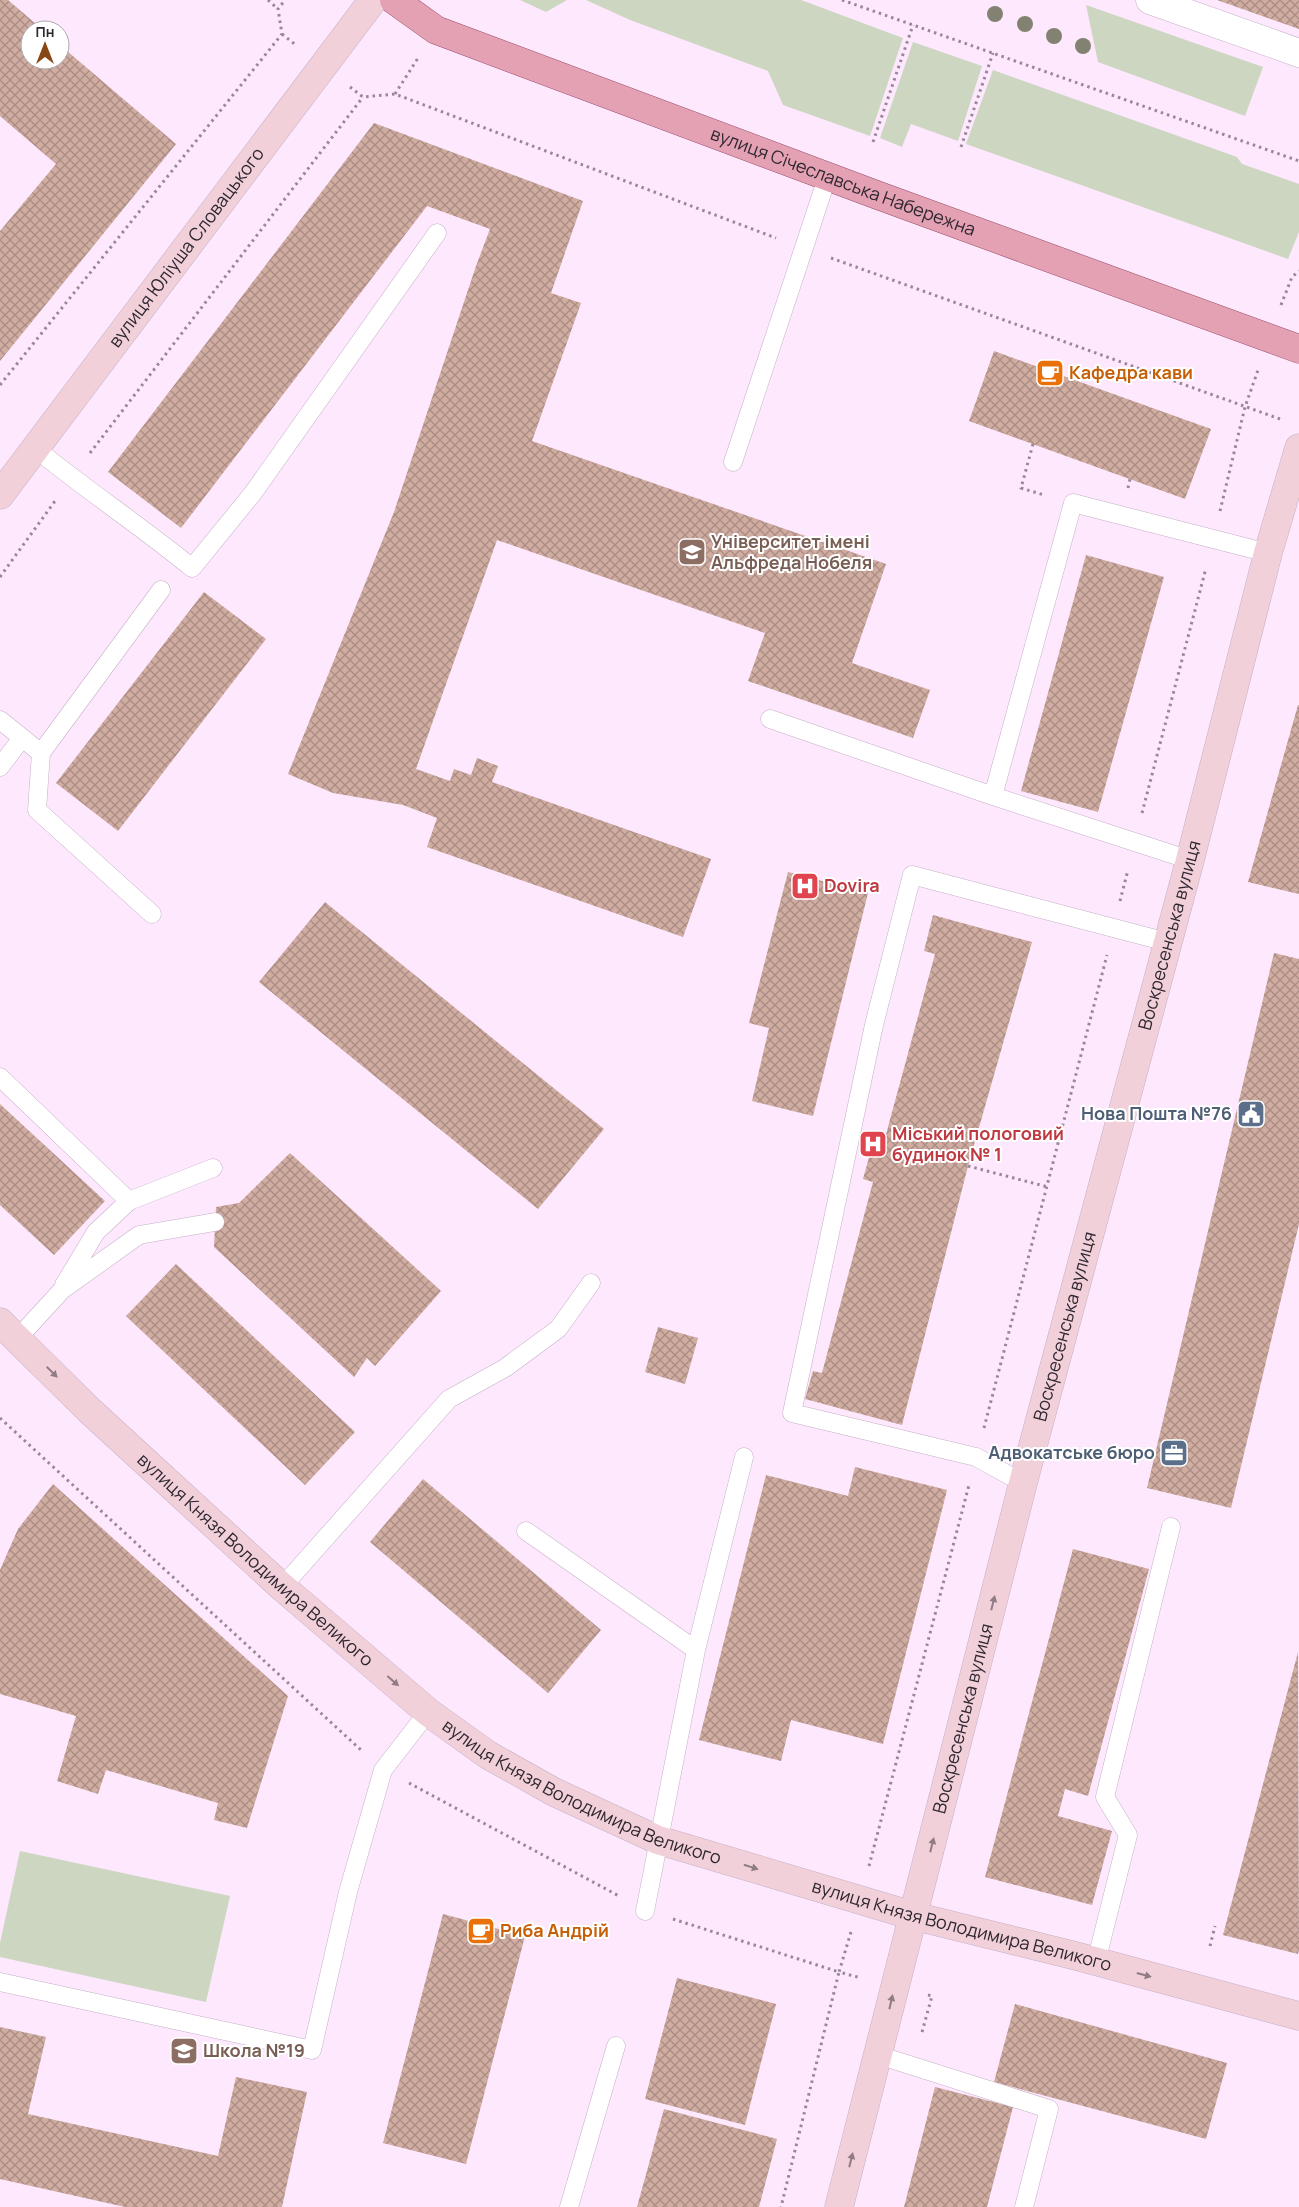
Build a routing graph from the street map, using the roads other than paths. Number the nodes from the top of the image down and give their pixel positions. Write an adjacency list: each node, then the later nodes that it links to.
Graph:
1 (373, 0): 8 (main road, вулиця Юліуша Словацького)
2 (394, 0): 5 (main road, вулиця Січеславська Набережна)
3 (1150, 0): 4 (street)
4 (1299, 53)
5 (828, 175): 7 (main road, вулиця Січеславська Набережна); 10 (lane)
6 (437, 233): 8 (lane)
7 (1299, 349)
8 (35, 448): 11 (main road, вулиця Юліуша Словацького)
9 (1299, 448): 12 (main road, Воскресенська вулиця)
10 (733, 462)
11 (2, 488)
12 (1268, 553): 19 (lane); 20 (main road, Воскресенська вулиця)
13 (161, 590): 17 (lane)
14 (770, 719): 19 (lane)
15 (0, 720): 16 (lane)
16 (22, 738): 17 (lane); 18 (lane)
17 (40, 753): 21 (lane)
18 (0, 767)
19 (993, 796): 20 (lane)
20 (1190, 860): 22 (main road, Воскресенська вулиця)
21 (152, 914)
22 (1167, 942): 31 (main road, Воскресенська вулиця); 31 (lane)
23 (0, 1077): 25 (lane)
24 (213, 1168): 25 (lane)
25 (130, 1201): 28 (lane)
26 (215, 1222): 28 (lane)
27 (591, 1283): 34 (lane)
28 (62, 1290): 29 (lane)
29 (9, 1330): 34 (main road, вулиця Князя Володимира Великого, one-way to 34)
30 (744, 1457): 35 (lane)
31 (1023, 1483): 39 (main road, Воскресенська вулиця, one-way to 31)
32 (1171, 1527): 40 (lane)
33 (526, 1531): 35 (lane)
34 (282, 1586): 36 (main road, вулиця Князя Володимира Великого, one-way to 36)
35 (696, 1650): 37 (lane)
36 (428, 1712): 37 (main road, вулиця Князя Володимира Великого); 41 (lane)
37 (658, 1840): 38 (lane); 39 (main road, вулиця Князя Володимира Великого, one-way to 39)
38 (646, 1911)
39 (914, 1916): 40 (main road, вулиця Князя Володимира Великого); 44 (main road, Воскресенська вулиця, one-way to 39)
40 (1096, 1962): 42 (main road, вулиця Князя Володимира Великого, one-way to 42)
41 (0, 1982)
42 (1299, 2016)
43 (616, 2046): 45 (lane)
44 (878, 2055): 46 (main road, Воскресенська вулиця, one-way to 44); 47 (lane)
45 (569, 2207)
46 (839, 2207)
47 (1024, 2207)

